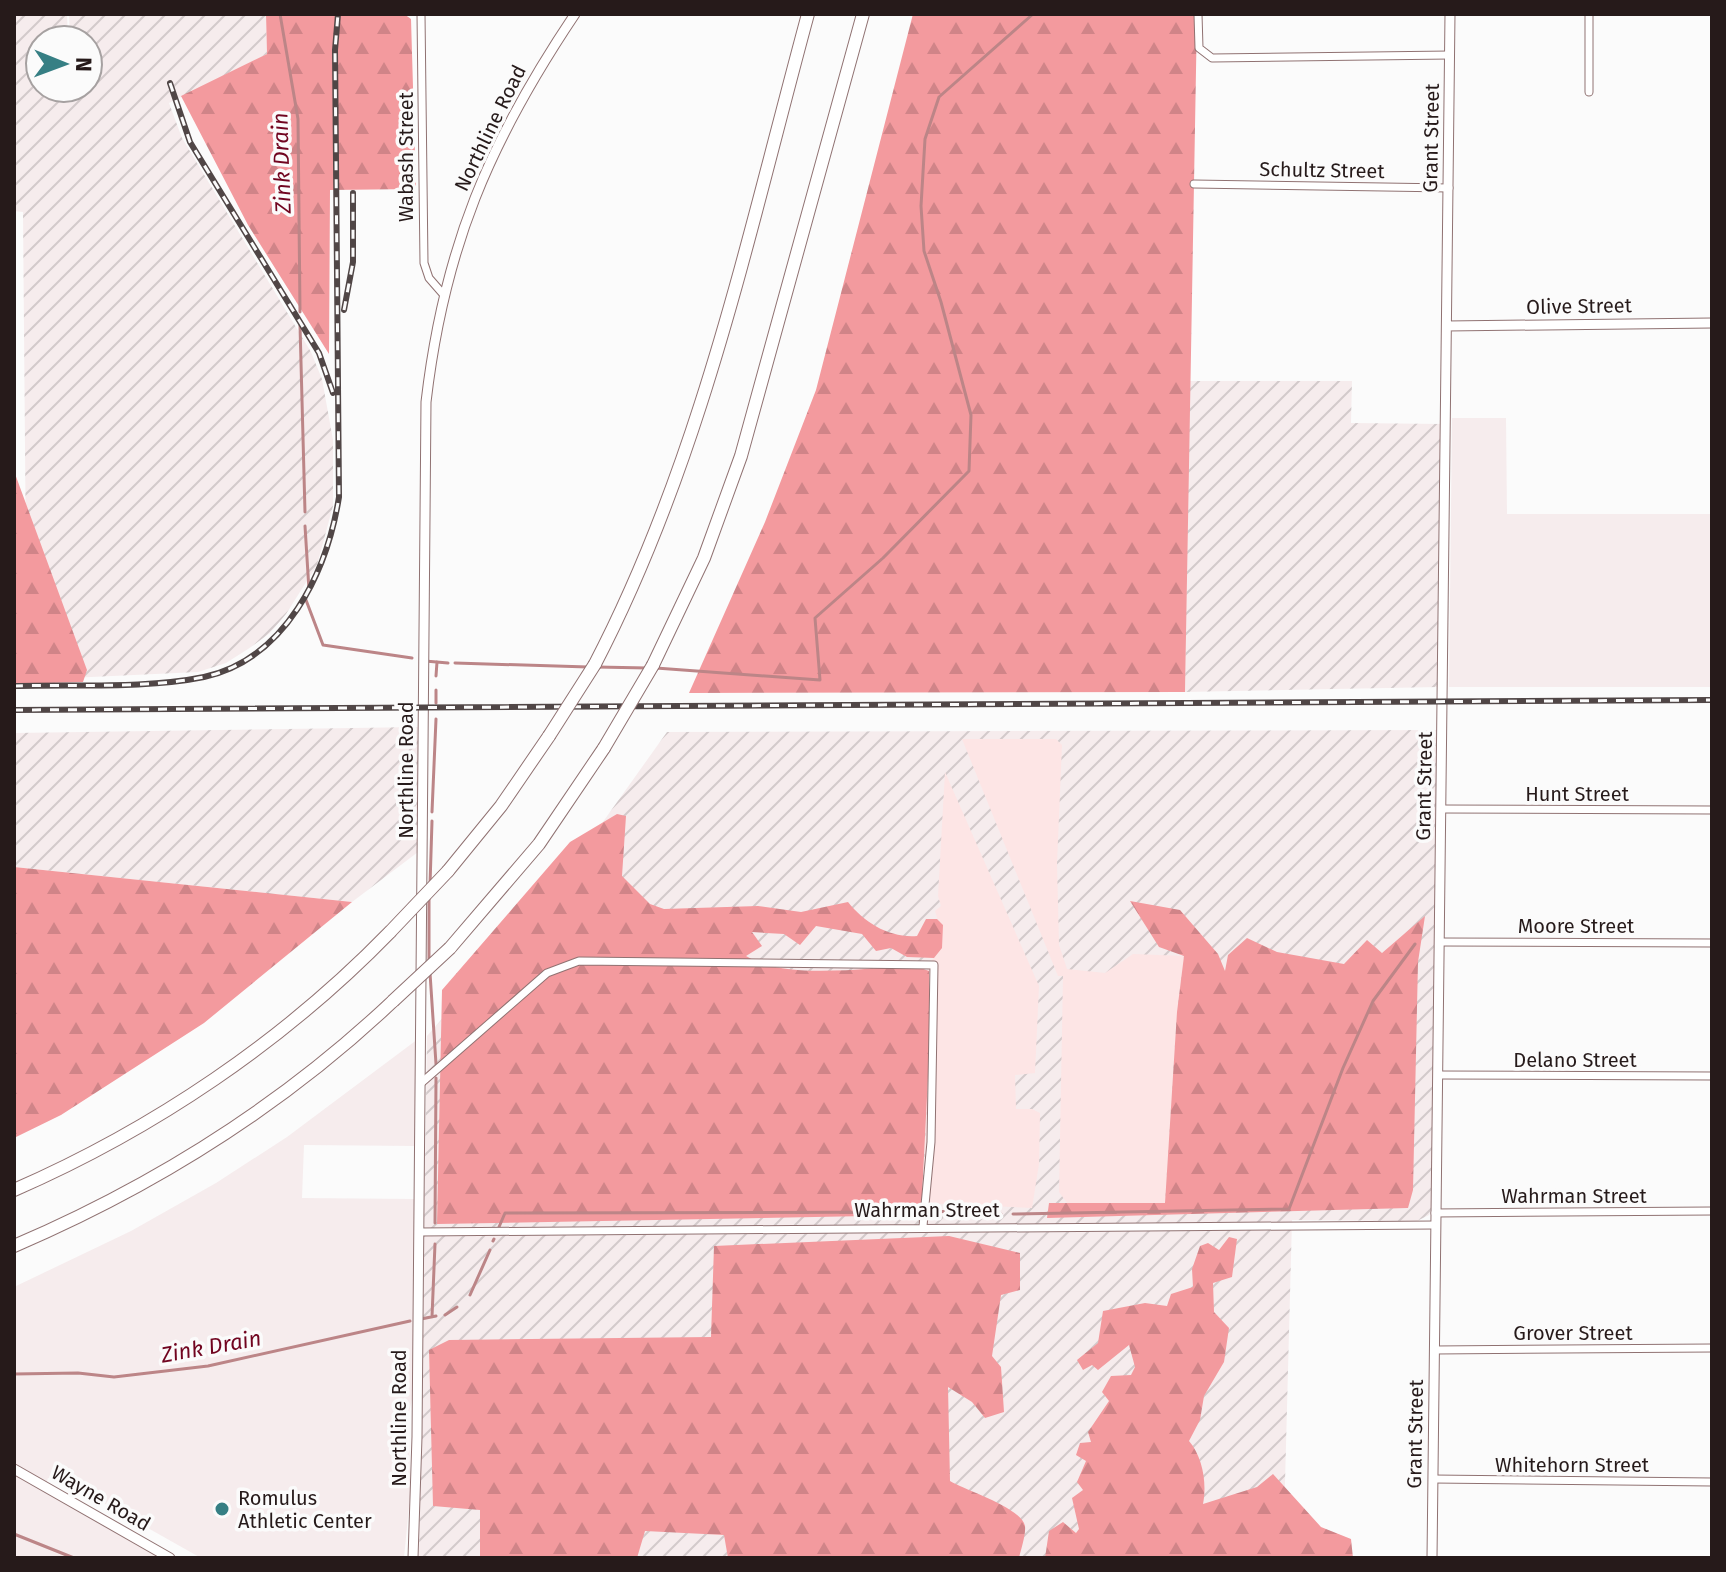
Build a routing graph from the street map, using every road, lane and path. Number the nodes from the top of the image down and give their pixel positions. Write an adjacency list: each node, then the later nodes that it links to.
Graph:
1 (421, 14): 12 (street, Wabash Street)
2 (575, 14): 12 (street, Northline Road)
3 (808, 14): 22 (highway, bridge)
4 (863, 14): 28 (highway, bridge)
5 (1198, 14): 8 (street)
6 (1450, 14): 8 (street, Grant Street)
7 (1589, 14): 9 (street)
8 (1450, 55): 11 (street, Grant Street)
9 (1589, 92)
10 (1194, 184): 11 (street, Schultz Street)
11 (1449, 188): 14 (street, Grant Street)
12 (443, 294): 21 (street, Northline Road)
13 (1712, 323): 14 (street, Olive Street)
14 (1447, 326): 15 (street, Grant Street)
15 (1441, 809): 16 (street, Hunt Street); 17 (street, Grant Street)
16 (1712, 810)
17 (1440, 942): 18 (street, Moore Street); 19 (street, Grant Street)
18 (1712, 943)
19 (1438, 1075): 20 (street, Delano Street); 24 (street, Grant Street)
20 (1712, 1076)
21 (420, 1084): 26 (street); 27 (street, Northline Road)
22 (14, 1190)
23 (1712, 1211): 24 (street, Wahrman Street)
24 (1435, 1213): 25 (street, Grant Street)
25 (1435, 1225): 26 (street, Wahrman Street); 30 (street, Grant Street)
26 (923, 1226): 27 (street, Wahrman Street)
27 (419, 1232): 35 (street, Northline Road)
28 (14, 1246)
29 (1712, 1348): 30 (street, Grover Street)
30 (1435, 1350): 32 (street, Grant Street)
31 (14, 1469): 34 (street, Wayne Road)
32 (1433, 1479): 33 (street, Whitehorn Street); 36 (street, Grant Street)
33 (1712, 1482)
34 (170, 1558)
35 (413, 1558)
36 (1432, 1558)

